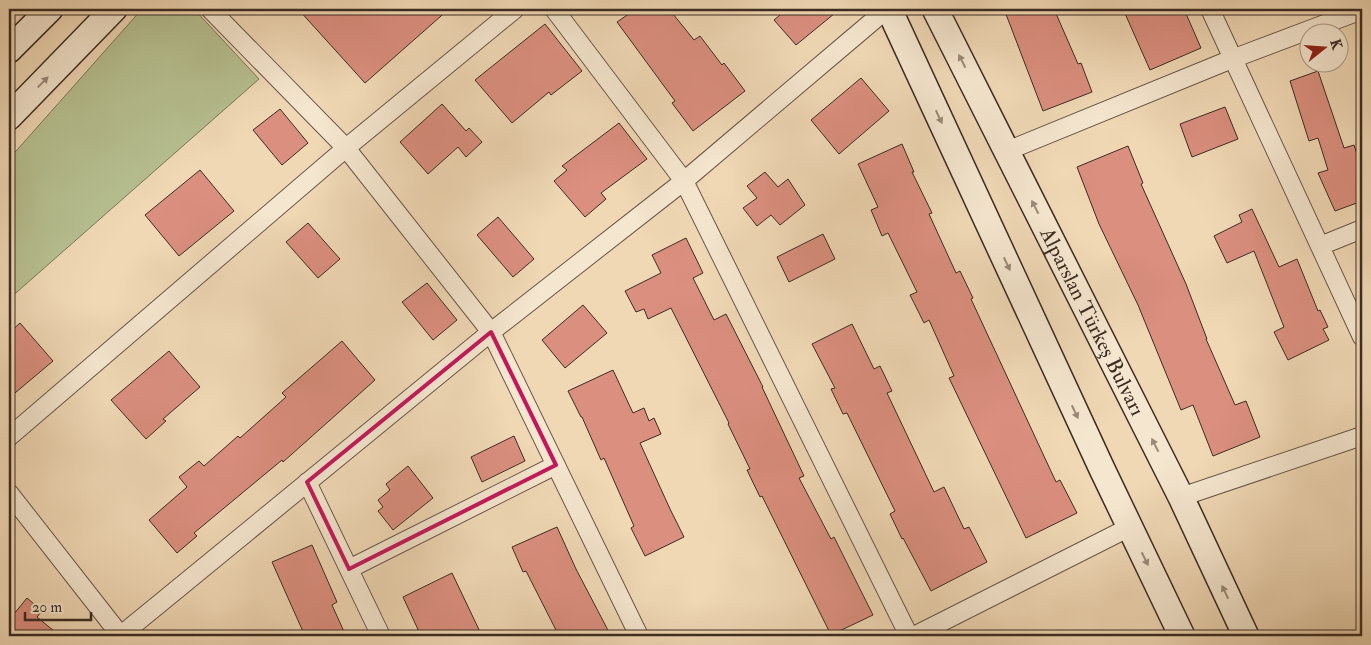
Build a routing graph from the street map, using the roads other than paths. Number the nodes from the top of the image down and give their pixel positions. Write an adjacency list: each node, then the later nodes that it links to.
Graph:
1 (50, 9): 10 (main road)
2 (114, 9): 12 (main road, one-way to 2)
3 (210, 9): 13 (street)
4 (515, 9): 13 (street)
5 (554, 9): 15 (street)
6 (888, 9): 15 (street); 26 (main road, one-way to 26)
7 (935, 9): 14 (main road, Alparslan Türkeş Bulvarı, one-way to 7)
8 (1210, 9): 11 (street)
9 (1362, 10): 11 (street)
10 (9, 50)
11 (1232, 59): 14 (street); 17 (street)
12 (9, 117)
13 (346, 148): 18 (street); 21 (street)
14 (1007, 151): 25 (main road, Alparslan Türkeş Bulvarı, one-way to 14)
15 (684, 181): 18 (street); 31 (street)
16 (1362, 229): 17 (street)
17 (1320, 246): 19 (street)
18 (491, 332): 22 (street); 23 (street)
19 (1362, 337)
20 (1362, 436): 25 (street)
21 (9, 437)
22 (556, 465): 27 (street); 30 (street)
23 (307, 482): 27 (street); 28 (street)
24 (9, 493): 28 (street)
25 (1181, 497): 34 (main road, Alparslan Türkeş Bulvarı, one-way to 25)
26 (1130, 527): 32 (street); 33 (main road, one-way to 33)
27 (349, 570): 29 (street)
28 (121, 636)
29 (381, 636)
30 (639, 636)
31 (909, 636)
32 (914, 636)
33 (1182, 636)
34 (1246, 636)

